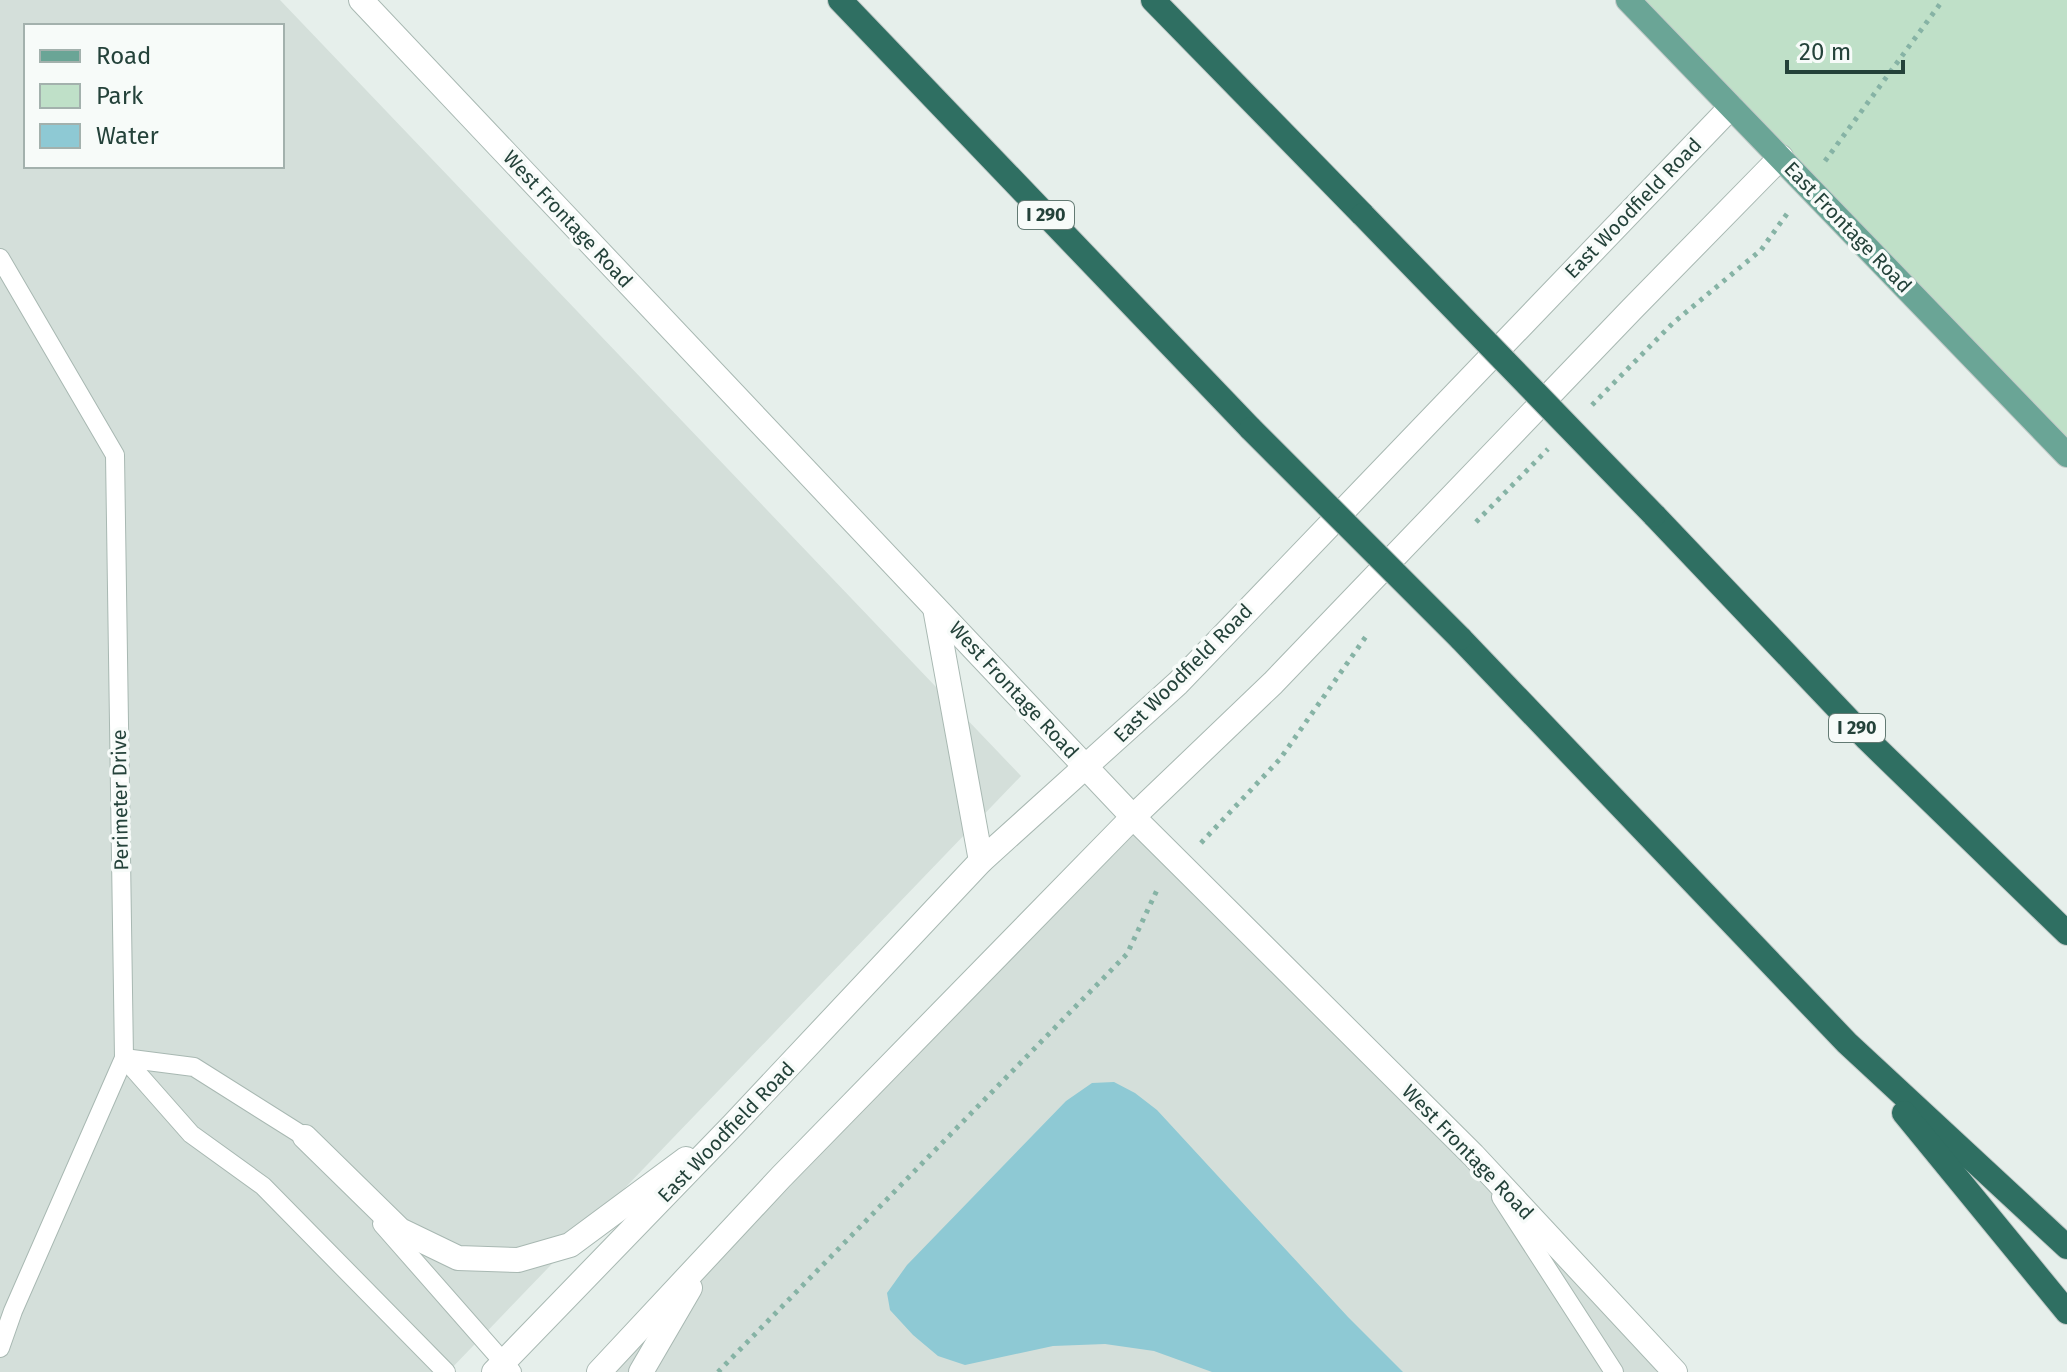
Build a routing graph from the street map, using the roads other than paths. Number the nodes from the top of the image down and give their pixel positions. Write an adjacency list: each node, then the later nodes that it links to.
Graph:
1 (361, 0): 9 (street, West Frontage Road)
2 (840, 0): 14 (highway, I 290, bridge)
3 (1153, 0): 13 (highway, I 290, bridge)
4 (1628, 0): 5 (main road, East Frontage Road)
5 (1731, 107): 6 (main road, East Frontage Road); 10 (street, East Woodfield Road)
6 (1781, 157): 8 (main road, East Frontage Road); 11 (street)
7 (0, 258): 15 (lane, Perimeter Drive)
8 (2067, 455)
9 (935, 607): 10 (street, West Frontage Road); 12 (street)
10 (1086, 767): 11 (street, West Frontage Road); 12 (street, East Woodfield Road)
11 (1133, 817): 18 (street, West Frontage Road); 20 (street)
12 (981, 861): 16 (street, East Woodfield Road)
13 (2067, 933)
14 (1847, 1043): 19 (highway, I 290); 21 (highway)
15 (124, 1058): 17 (lane); 22 (lane, Perimeter Drive); 24 (lane)
16 (733, 1125): 17 (street); 23 (street, East Woodfield Road)
17 (305, 1137): 23 (lane)
18 (1473, 1155): 27 (lane); 28 (street, West Frontage Road)
19 (2067, 1247)
20 (713, 1249): 25 (street); 26 (street)
21 (2067, 1312)
22 (0, 1348)
23 (504, 1368)
24 (446, 1372)
25 (599, 1372)
26 (641, 1372)
27 (1614, 1372)
28 (1675, 1372)

